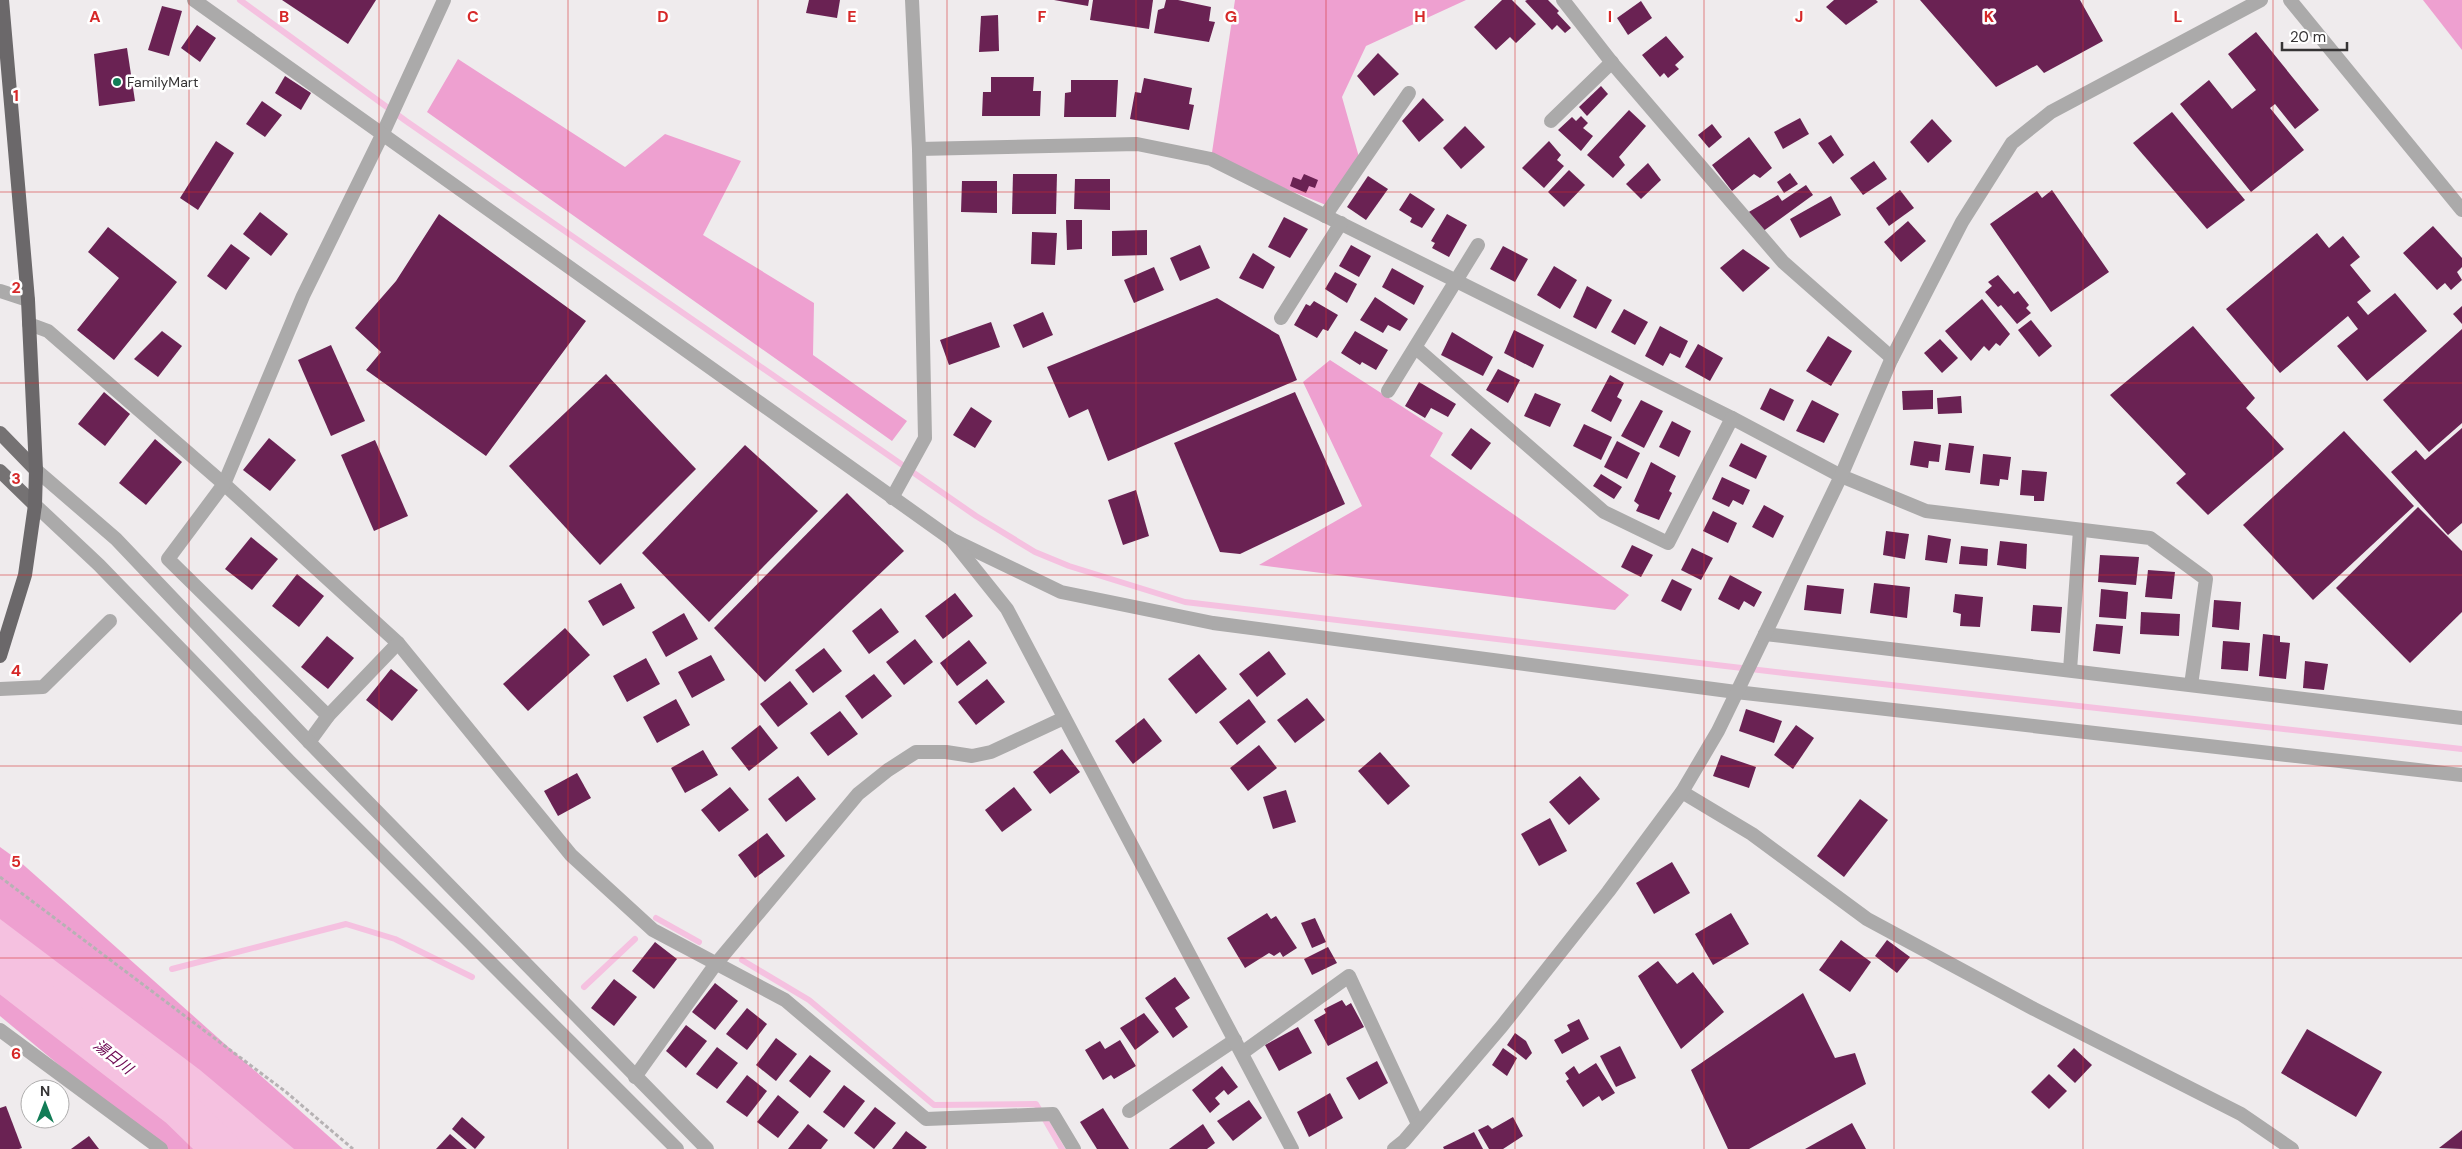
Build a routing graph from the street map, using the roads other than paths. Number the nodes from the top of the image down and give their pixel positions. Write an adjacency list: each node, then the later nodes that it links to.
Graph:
1 (2, 0): 19 (highway)
2 (194, 0): 11 (street)
3 (444, 0): 11 (street)
4 (912, 0): 12 (street)
5 (1563, 0): 8 (street)
6 (2261, 0): 23 (street)
7 (2290, 0): 13 (street)
8 (1612, 62): 10 (street); 23 (street)
9 (1409, 93): 14 (street)
10 (1551, 121)
11 (386, 127): 30 (street); 31 (street)
12 (919, 149): 14 (street); 31 (street)
13 (2462, 210)
14 (1326, 216): 15 (street)
15 (1341, 223): 17 (street); 20 (street)
16 (1478, 245): 17 (street)
17 (1457, 281): 22 (street); 25 (street)
18 (0, 291): 19 (street)
19 (28, 300): 21 (highway)
20 (1282, 318)
21 (29, 324): 27 (highway); 30 (street)
22 (1416, 348): 24 (street); 25 (street)
23 (1892, 358): 29 (street)
24 (1388, 391)
25 (1732, 418): 29 (street)
26 (0, 433): 27 (main road)
27 (36, 470): 32 (highway); 46 (street)
28 (0, 471): 32 (main road)
29 (1841, 476): 33 (street); 36 (street)
30 (224, 484): 37 (street); 43 (street)
31 (892, 498): 34 (street)
32 (34, 505): 38 (highway); 57 (street)
33 (2080, 530): 39 (street); 40 (street)
34 (951, 539): 42 (street); 44 (street)
35 (110, 621): 41 (street)
36 (1765, 634): 39 (street); 42 (street)
37 (398, 643): 43 (street); 49 (street)
38 (0, 656)
39 (2070, 670): 40 (street)
40 (2191, 685): 45 (street)
41 (0, 688)
42 (1738, 688): 47 (street); 48 (street)
43 (328, 716): 46 (street)
44 (1064, 718): 49 (street); 51 (street)
45 (2462, 718)
46 (309, 742): 53 (street)
47 (2462, 775)
48 (1682, 792): 55 (street); 62 (street)
49 (715, 965): 53 (street); 59 (street)
50 (0, 1030): 56 (street)
51 (1235, 1040): 52 (street); 54 (street)
52 (1242, 1052): 55 (street); 60 (street)
53 (635, 1077): 58 (street)
54 (1129, 1111)
55 (1418, 1124): 61 (street)
56 (161, 1149)
57 (676, 1149)
58 (707, 1149)
59 (1074, 1149)
60 (1292, 1149)
61 (1394, 1149)
62 (2292, 1149)

